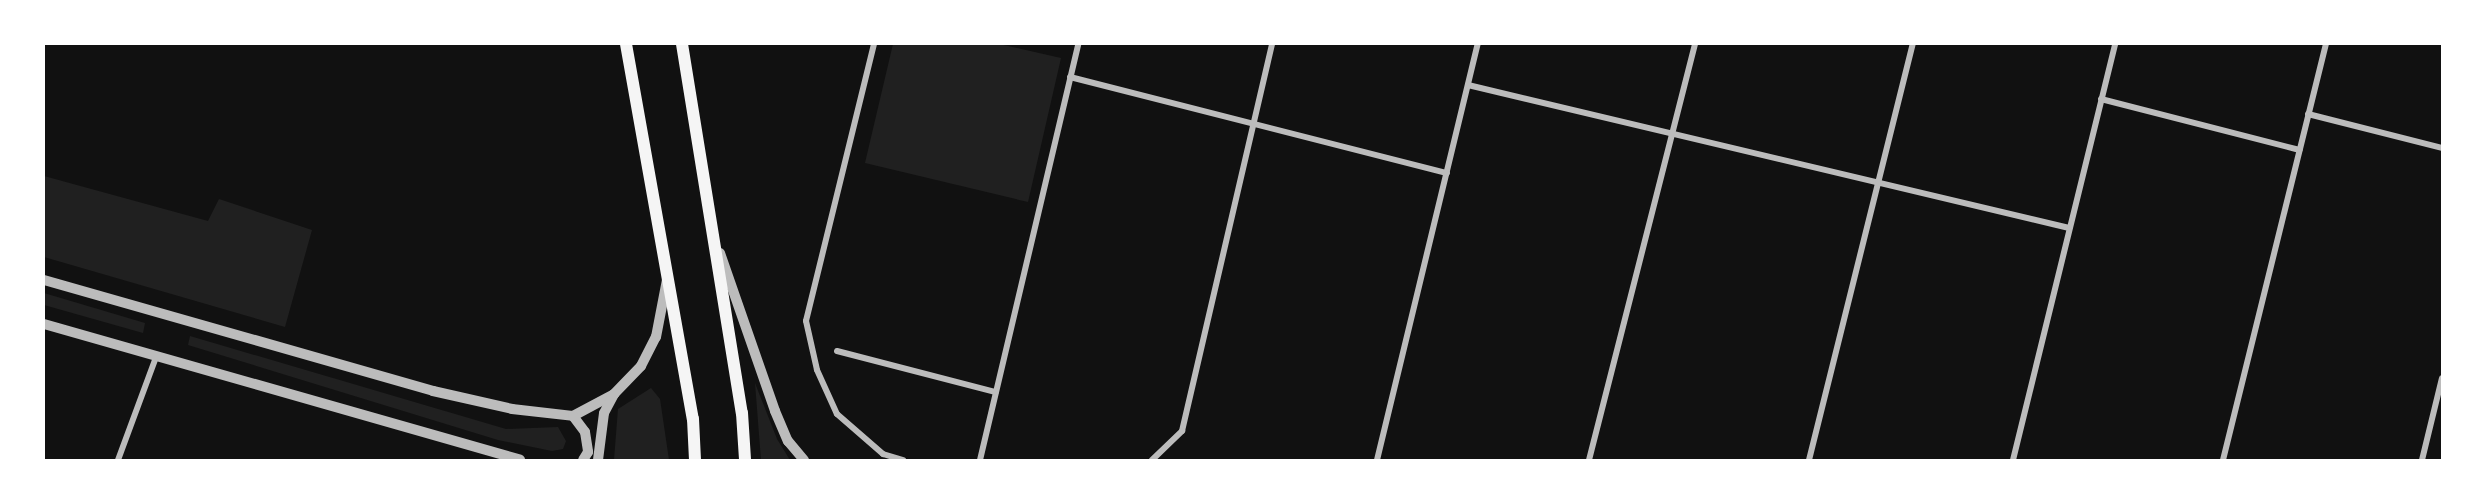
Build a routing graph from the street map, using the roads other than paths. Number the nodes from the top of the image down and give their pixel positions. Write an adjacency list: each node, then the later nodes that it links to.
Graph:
1 (626, 44): 24 (main road)
2 (682, 44): 22 (main road)
3 (874, 44): 39 (street)
4 (1078, 44): 11 (street)
5 (1272, 44): 15 (street)
6 (1478, 44): 12 (street)
7 (1695, 44): 16 (street)
8 (1913, 44): 20 (street)
9 (2115, 44): 13 (street)
10 (2326, 44): 14 (street)
11 (1070, 77): 15 (street); 29 (street)
12 (1468, 84): 16 (street); 19 (street)
13 (2101, 99): 18 (street); 21 (street)
14 (2308, 114): 17 (street); 18 (street)
15 (1254, 124): 19 (street); 41 (street)
16 (1672, 133): 20 (street); 43 (street)
17 (2442, 148)
18 (2300, 150): 46 (street)
19 (1447, 173): 42 (street)
20 (1878, 183): 21 (street); 44 (street)
21 (2069, 228): 45 (street)
22 (714, 238): 37 (main road); 38 (street)
23 (44, 280): 31 (street)
24 (667, 280): 30 (street); 36 (main road)
25 (44, 324): 27 (street)
26 (837, 351): 29 (street)
27 (156, 357): 32 (street); 33 (street)
28 (2442, 378): 47 (street)
29 (996, 392): 40 (street)
30 (614, 394): 31 (street); 35 (street)
31 (573, 416): 34 (street)
32 (118, 460)
33 (520, 460)
34 (583, 460)
35 (598, 460)
36 (695, 460)
37 (746, 460)
38 (804, 460)
39 (903, 460)
40 (980, 460)
41 (1152, 460)
42 (1377, 460)
43 (1589, 460)
44 (1809, 460)
45 (2013, 460)
46 (2223, 460)
47 (2422, 460)

